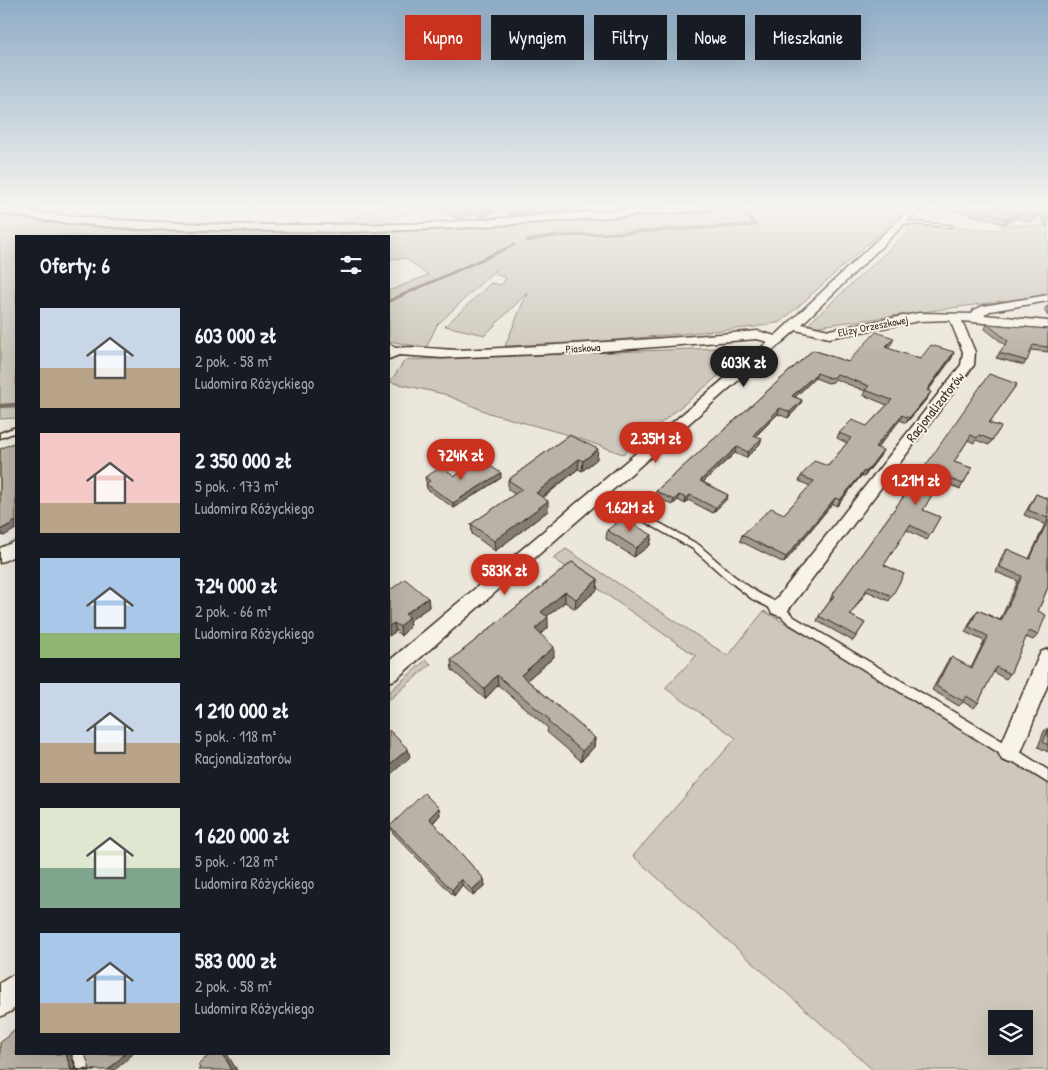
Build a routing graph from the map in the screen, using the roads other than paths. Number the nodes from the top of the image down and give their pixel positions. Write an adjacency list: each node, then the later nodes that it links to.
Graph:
1 (865, 257): 6 (street)
2 (1048, 298): 4 (street)
3 (954, 316): 4 (street, Elizy Orzeszkowej); 6 (street, Elizy Orzeszkowej); 14 (street, Racjonalizatorów)
4 (977, 318): 5 (street, Elizy Orzeszkowej)
5 (1048, 325)
6 (794, 326): 7 (street)
7 (777, 341): 8 (street, Piaskowa); 11 (street)
8 (391, 351)
9 (15, 429): 10 (lane)
10 (0, 436)
11 (600, 493): 14 (lane); 16 (street)
12 (15, 548): 13 (street)
13 (0, 556)
14 (779, 608): 17 (lane)
15 (1048, 658): 17 (street)
16 (390, 671)
17 (1010, 752): 18 (lane)
18 (1048, 777)
19 (15, 989): 20 (street)
20 (0, 1002)
21 (80, 1055): 22 (lane)
22 (86, 1070)

